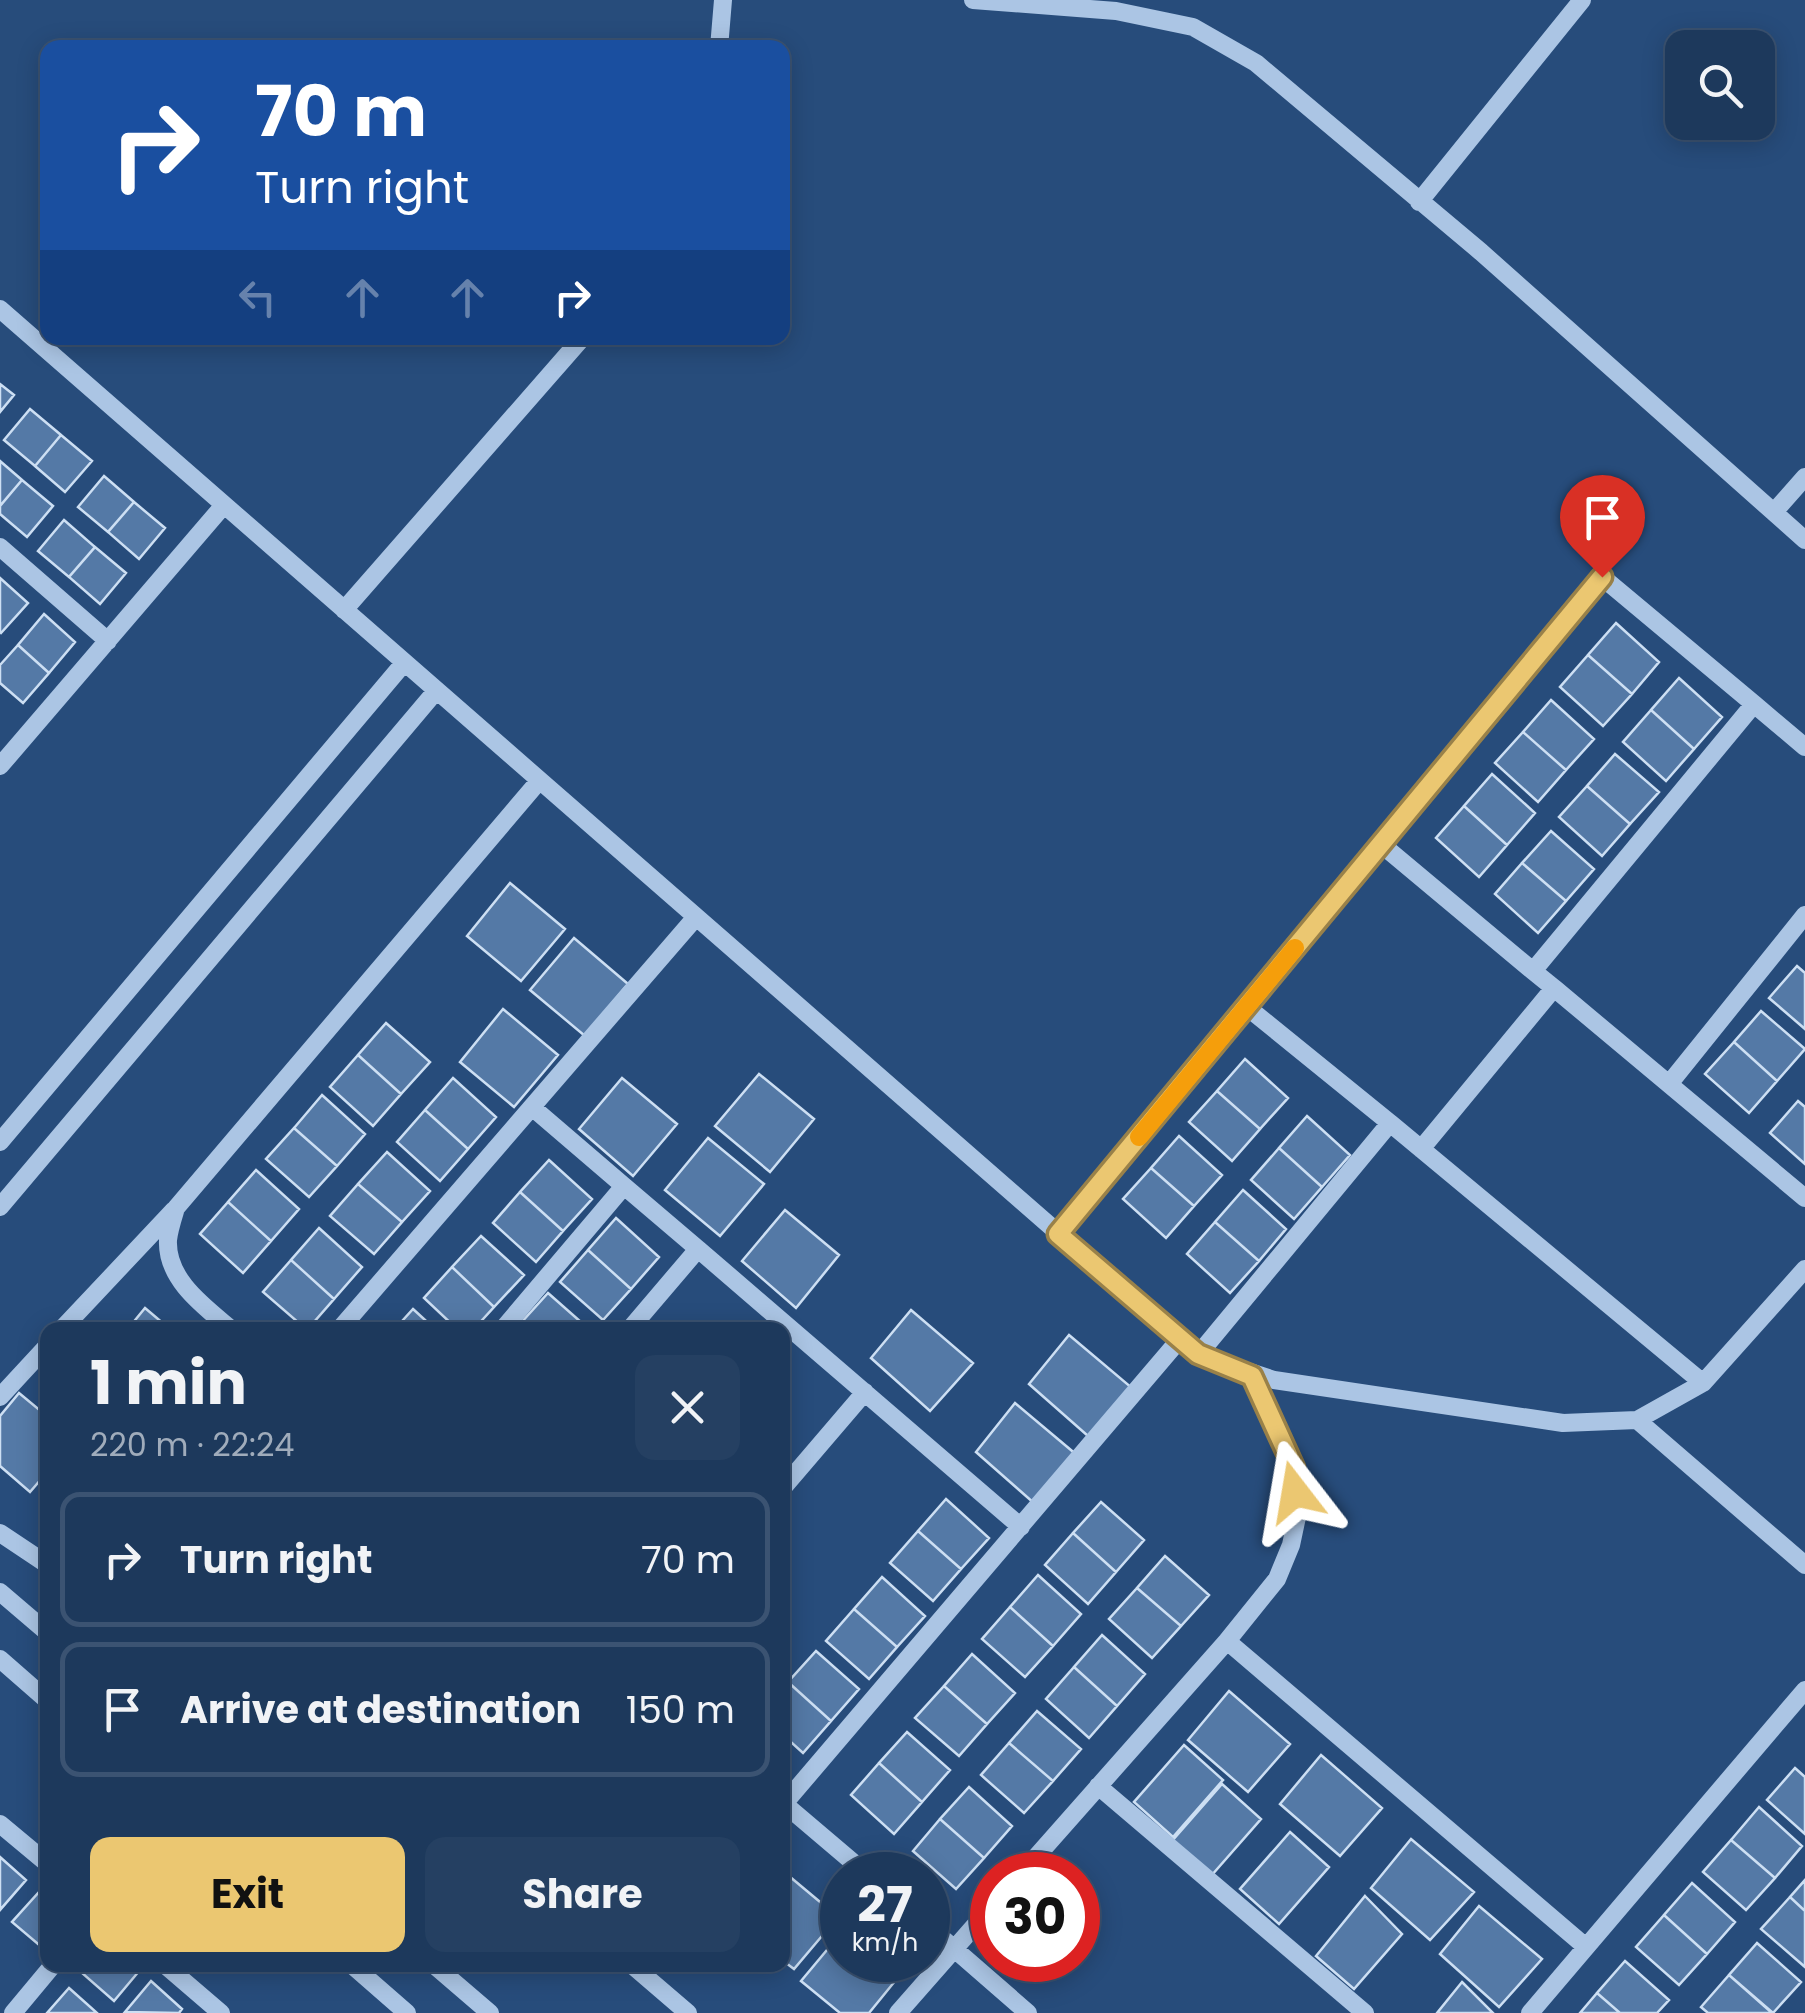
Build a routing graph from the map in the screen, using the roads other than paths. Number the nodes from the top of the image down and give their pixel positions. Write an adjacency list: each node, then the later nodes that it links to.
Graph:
1 (723, 0): 4 (street)
2 (974, 0): 5 (street)
3 (1582, 0): 5 (street)
4 (720, 40)
5 (1419, 202): 12 (street)
6 (0, 309): 7 (street)
7 (40, 344)
8 (41, 345): 11 (street)
9 (576, 345): 15 (street)
10 (1805, 477): 12 (street)
11 (224, 506): 15 (street); 16 (street)
12 (1774, 512): 13 (street)
13 (1805, 540)
14 (0, 547): 16 (street)
15 (344, 610): 17 (street)
16 (108, 641): 21 (street)
17 (404, 663): 18 (street); 32 (street)
18 (436, 691): 22 (street); 36 (street)
19 (1754, 704): 20 (street); 23 (street); 26 (street)
20 (1805, 747)
21 (0, 766)
22 (539, 780): 25 (street); 37 (street)
23 (1381, 844): 26 (street); 28 (street)
24 (1805, 915): 29 (street)
25 (696, 917): 30 (street); 38 (street)
26 (1533, 971): 27 (street)
27 (1554, 988): 29 (street); 33 (street)
28 (1247, 1007): 31 (street); 38 (street)
29 (1668, 1084): 35 (street)
30 (533, 1108): 34 (street); 43 (street)
31 (1390, 1122): 33 (street); 50 (street)
32 (0, 1142)
33 (1421, 1149): 52 (street)
34 (624, 1186): 39 (street); 44 (street)
35 (1805, 1198)
36 (0, 1207)
37 (176, 1208): 41 (street); 42 (street)
38 (1058, 1234): 48 (street)
39 (698, 1249): 45 (street); 46 (street)
40 (1805, 1269): 52 (street)
41 (69, 1322)
42 (223, 1322)
43 (346, 1322)
44 (509, 1322)
45 (636, 1322)
46 (783, 1322)
47 (790, 1328): 53 (street)
48 (1180, 1339): 50 (street); 57 (street)
49 (40, 1354): 54 (street)
50 (1198, 1354): 51 (street)
51 (1252, 1376): 55 (street); 63 (street)
52 (1703, 1384): 55 (street)
53 (865, 1392): 56 (street); 57 (street)
54 (0, 1397)
55 (1637, 1420): 60 (street)
56 (790, 1480)
57 (1021, 1527): 68 (street)
58 (0, 1533): 59 (street)
59 (40, 1560)
60 (1805, 1565)
61 (0, 1592): 62 (street)
62 (40, 1625)
63 (1227, 1640): 67 (street); 76 (street)
64 (0, 1659): 66 (street)
65 (1805, 1690): 76 (street)
66 (40, 1693)
67 (1098, 1786): 72 (street); 90 (street)
68 (790, 1796)
69 (790, 1810): 71 (street)
70 (0, 1824): 73 (street)
71 (840, 1852)
72 (1040, 1852)
73 (40, 1857)
74 (970, 1931): 77 (street)
75 (950, 1945): 77 (street)
76 (1586, 1947): 91 (street)
77 (954, 1949): 88 (street); 89 (street)
78 (47, 1972): 84 (street)
79 (173, 1972): 83 (street)
80 (360, 1972): 85 (street)
81 (442, 1972): 86 (street)
82 (643, 1972): 87 (street)
83 (218, 2012)
84 (13, 2013)
85 (408, 2013)
86 (490, 2013)
87 (688, 2013)
88 (898, 2013)
89 (1028, 2013)
90 (1365, 2013)
91 (1530, 2013)

